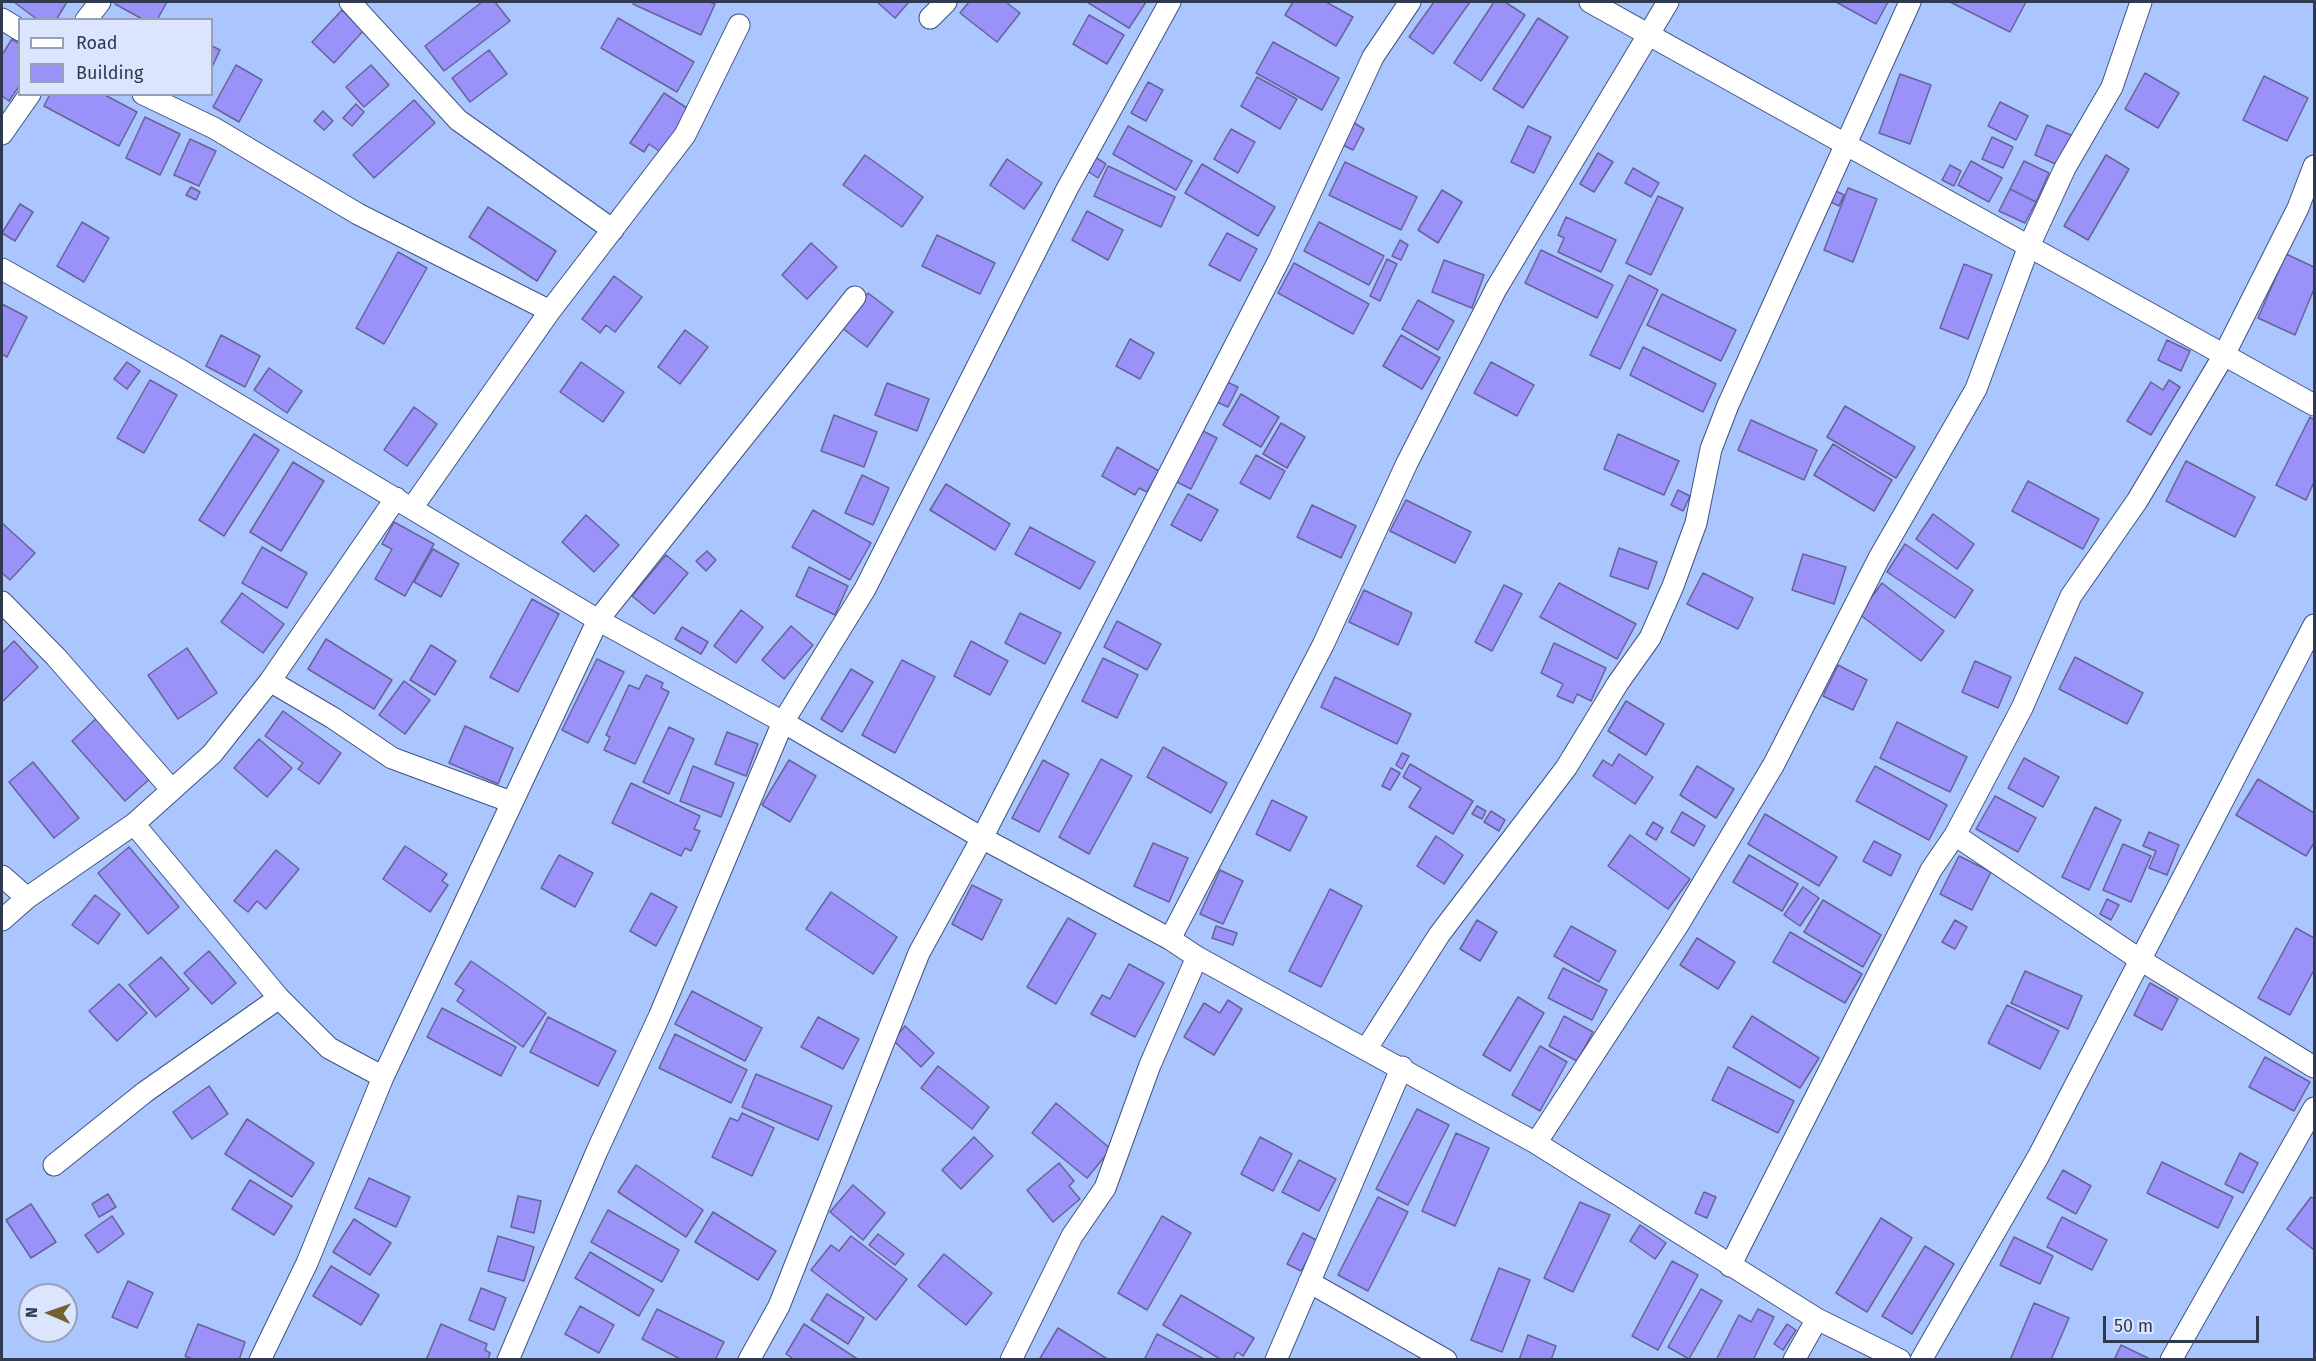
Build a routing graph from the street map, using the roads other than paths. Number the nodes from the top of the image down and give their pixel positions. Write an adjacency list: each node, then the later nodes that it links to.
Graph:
1 (100, 2): 10 (street)
2 (946, 2): 11 (street)
3 (1170, 2): 33 (street)
4 (1410, 2): 38 (street)
5 (1590, 2): 15 (street)
6 (1668, 2): 15 (street)
7 (1910, 2): 19 (street)
8 (2141, 2): 22 (street)
9 (358, 4): 21 (street)
10 (88, 18)
11 (930, 18)
12 (2, 19): 14 (street)
13 (739, 25): 21 (street)
14 (18, 29)
15 (1648, 34): 19 (street); 42 (street)
16 (29, 96): 18 (street)
17 (147, 96): 25 (street)
18 (2, 134)
19 (1847, 144): 22 (street); 46 (street)
20 (2314, 166): 26 (street)
21 (613, 230): 25 (street)
22 (2029, 246): 26 (street); 51 (street)
23 (2, 269): 28 (street)
24 (855, 297): 30 (street)
25 (550, 311): 28 (street)
26 (2224, 355): 27 (street); 37 (street)
27 (2314, 405)
28 (404, 503): 30 (street); 32 (street)
29 (2, 602): 34 (street)
30 (598, 620): 33 (street); 35 (street)
31 (2314, 626): 44 (street)
32 (270, 681): 34 (street); 35 (street)
33 (783, 722): 38 (street); 57 (street)
34 (172, 790): 36 (street)
35 (511, 802): 49 (street)
36 (134, 824): 40 (street); 45 (street)
37 (1954, 835): 44 (street); 53 (street)
38 (982, 838): 42 (street); 58 (street)
39 (2, 876): 40 (street)
40 (27, 897): 41 (street)
41 (2, 920)
42 (1170, 939): 43 (street)
43 (1197, 957): 46 (street); 59 (street)
44 (2139, 959): 47 (street); 64 (street)
45 (279, 998): 49 (street); 52 (street)
46 (1367, 1048): 48 (street)
47 (2314, 1067)
48 (1402, 1068): 51 (street); 54 (street)
49 (383, 1077): 56 (street)
50 (2314, 1108): 65 (street)
51 (1536, 1143): 53 (street)
52 (54, 1165)
53 (1730, 1266): 55 (street)
54 (1309, 1282): 60 (street); 61 (street)
55 (1817, 1319): 62 (street); 63 (street)
56 (260, 1359)
57 (508, 1359)
58 (749, 1359)
59 (1011, 1359)
60 (1276, 1359)
61 (1446, 1359)
62 (1794, 1359)
63 (1900, 1359)
64 (1921, 1359)
65 (2171, 1359)

